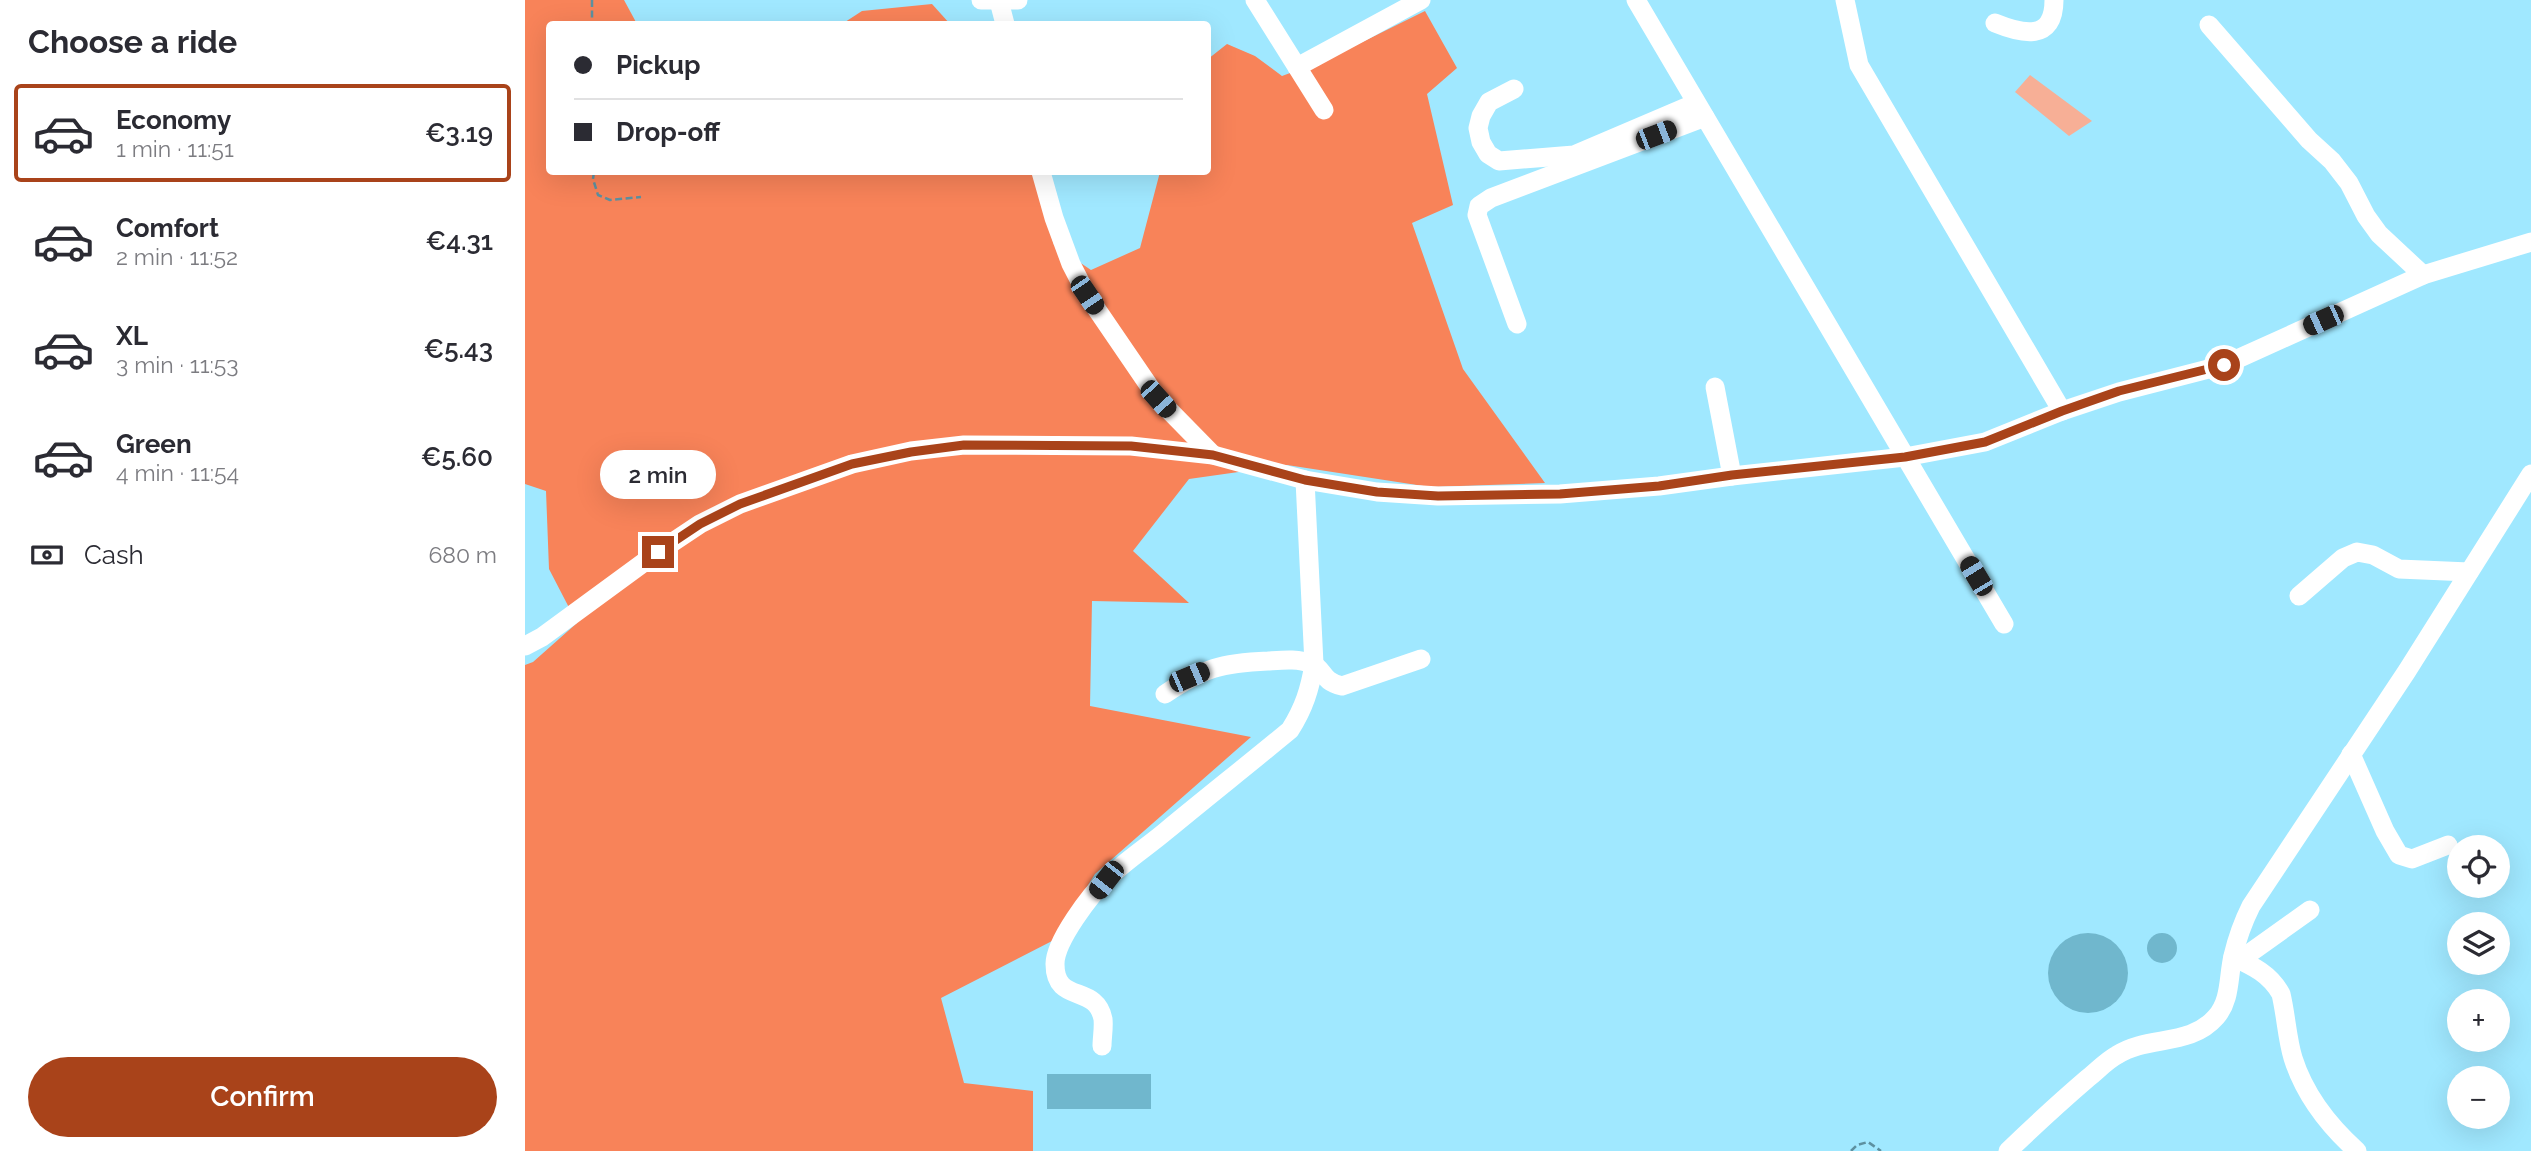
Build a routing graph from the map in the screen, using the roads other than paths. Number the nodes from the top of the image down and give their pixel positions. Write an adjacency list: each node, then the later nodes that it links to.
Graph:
1 (981, 0): 8 (street)
2 (1017, 0): 8 (street)
3 (1255, 0): 12 (street)
4 (1421, 0): 12 (street)
5 (1636, 0): 15 (street)
6 (1845, 0): 21 (street)
7 (2054, 0): 10 (street)
8 (999, 1): 9 (street)
9 (1004, 21)
10 (1995, 23)
11 (2209, 25): 18 (street)
12 (1297, 67): 14 (street)
13 (1514, 89): 15 (street)
14 (1324, 110)
15 (1701, 110): 19 (street); 23 (street)
16 (1042, 175): 22 (street)
17 (2531, 242): 18 (street)
18 (2423, 275): 21 (street)
19 (1517, 324)
20 (1715, 387): 24 (street)
21 (2062, 411): 23 (street)
22 (1213, 455): 25 (street); 30 (street)
23 (1905, 457): 24 (street); 29 (street)
24 (1732, 475): 25 (street)
25 (1305, 480): 32 (street)
26 (2528, 487): 27 (street)
27 (2469, 572): 28 (street); 34 (street)
28 (2299, 596)
29 (2004, 624)
30 (525, 646)
31 (1421, 659): 32 (street)
32 (1314, 664): 33 (street); 38 (street)
33 (1165, 694)
34 (2351, 754): 35 (street); 37 (street)
35 (2447, 845)
36 (2311, 910): 37 (street)
37 (2236, 958): 39 (street); 40 (street)
38 (1102, 1046)
39 (2008, 1151)
40 (2357, 1151)

